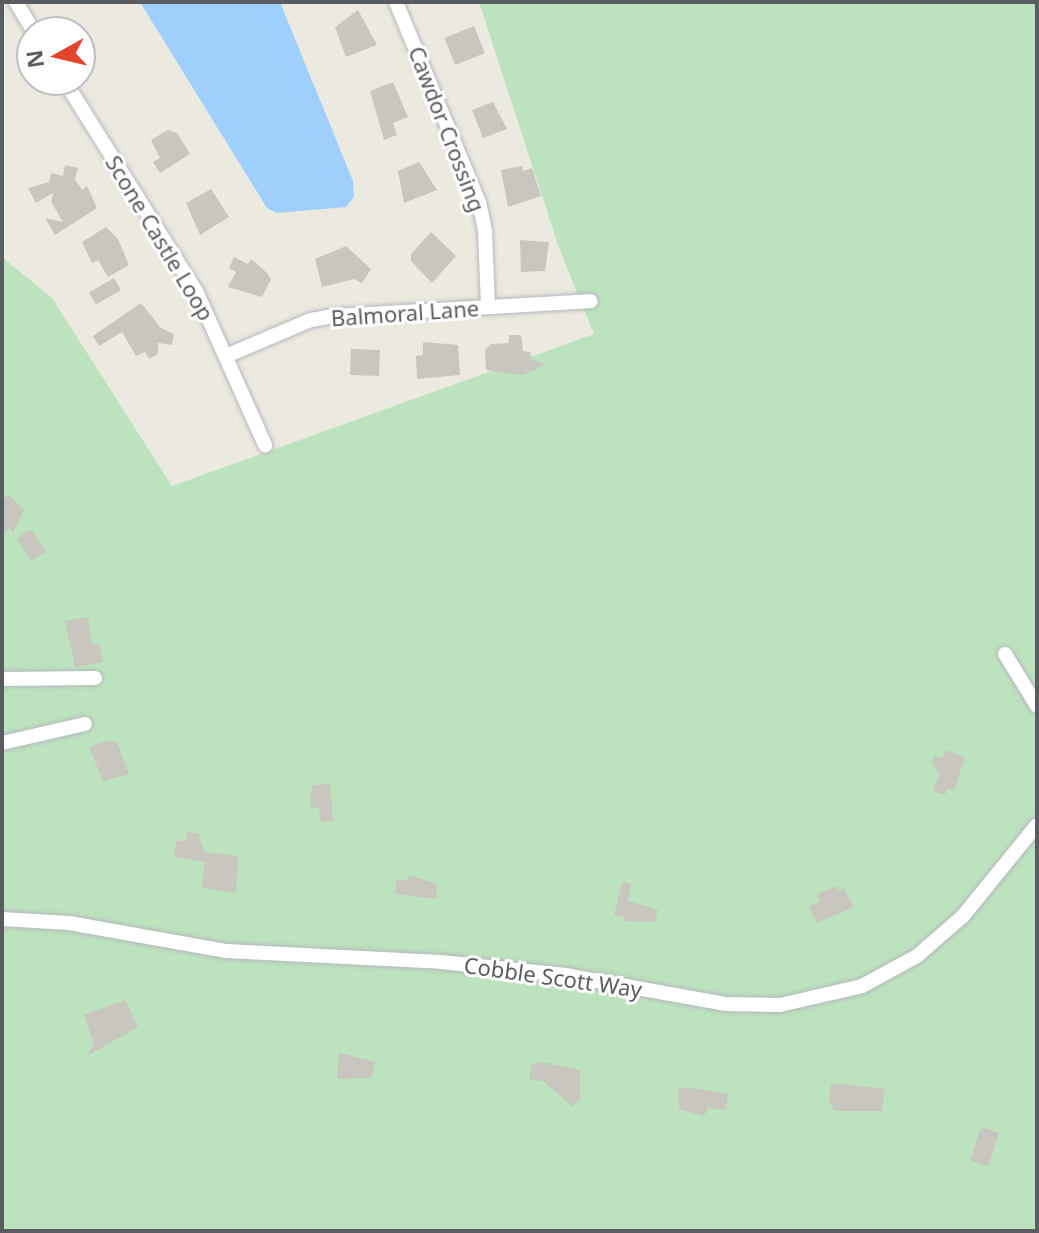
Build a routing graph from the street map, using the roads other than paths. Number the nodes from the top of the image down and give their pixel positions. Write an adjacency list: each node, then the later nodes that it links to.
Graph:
1 (396, 2): 4 (street, Cawdor Crossing)
2 (74, 96): 5 (street, Scone Castle Loop)
3 (591, 301): 4 (street, Balmoral Lane)
4 (488, 307): 5 (street, Balmoral Lane)
5 (226, 356): 6 (street, Scone Castle Loop)
6 (265, 445)
7 (1005, 654): 10 (street)
8 (95, 678): 9 (street)
9 (2, 679)
10 (1037, 706)
11 (85, 724): 12 (street)
12 (2, 743)
13 (1037, 825): 14 (street, Cobble Scott Way)
14 (2, 919)

